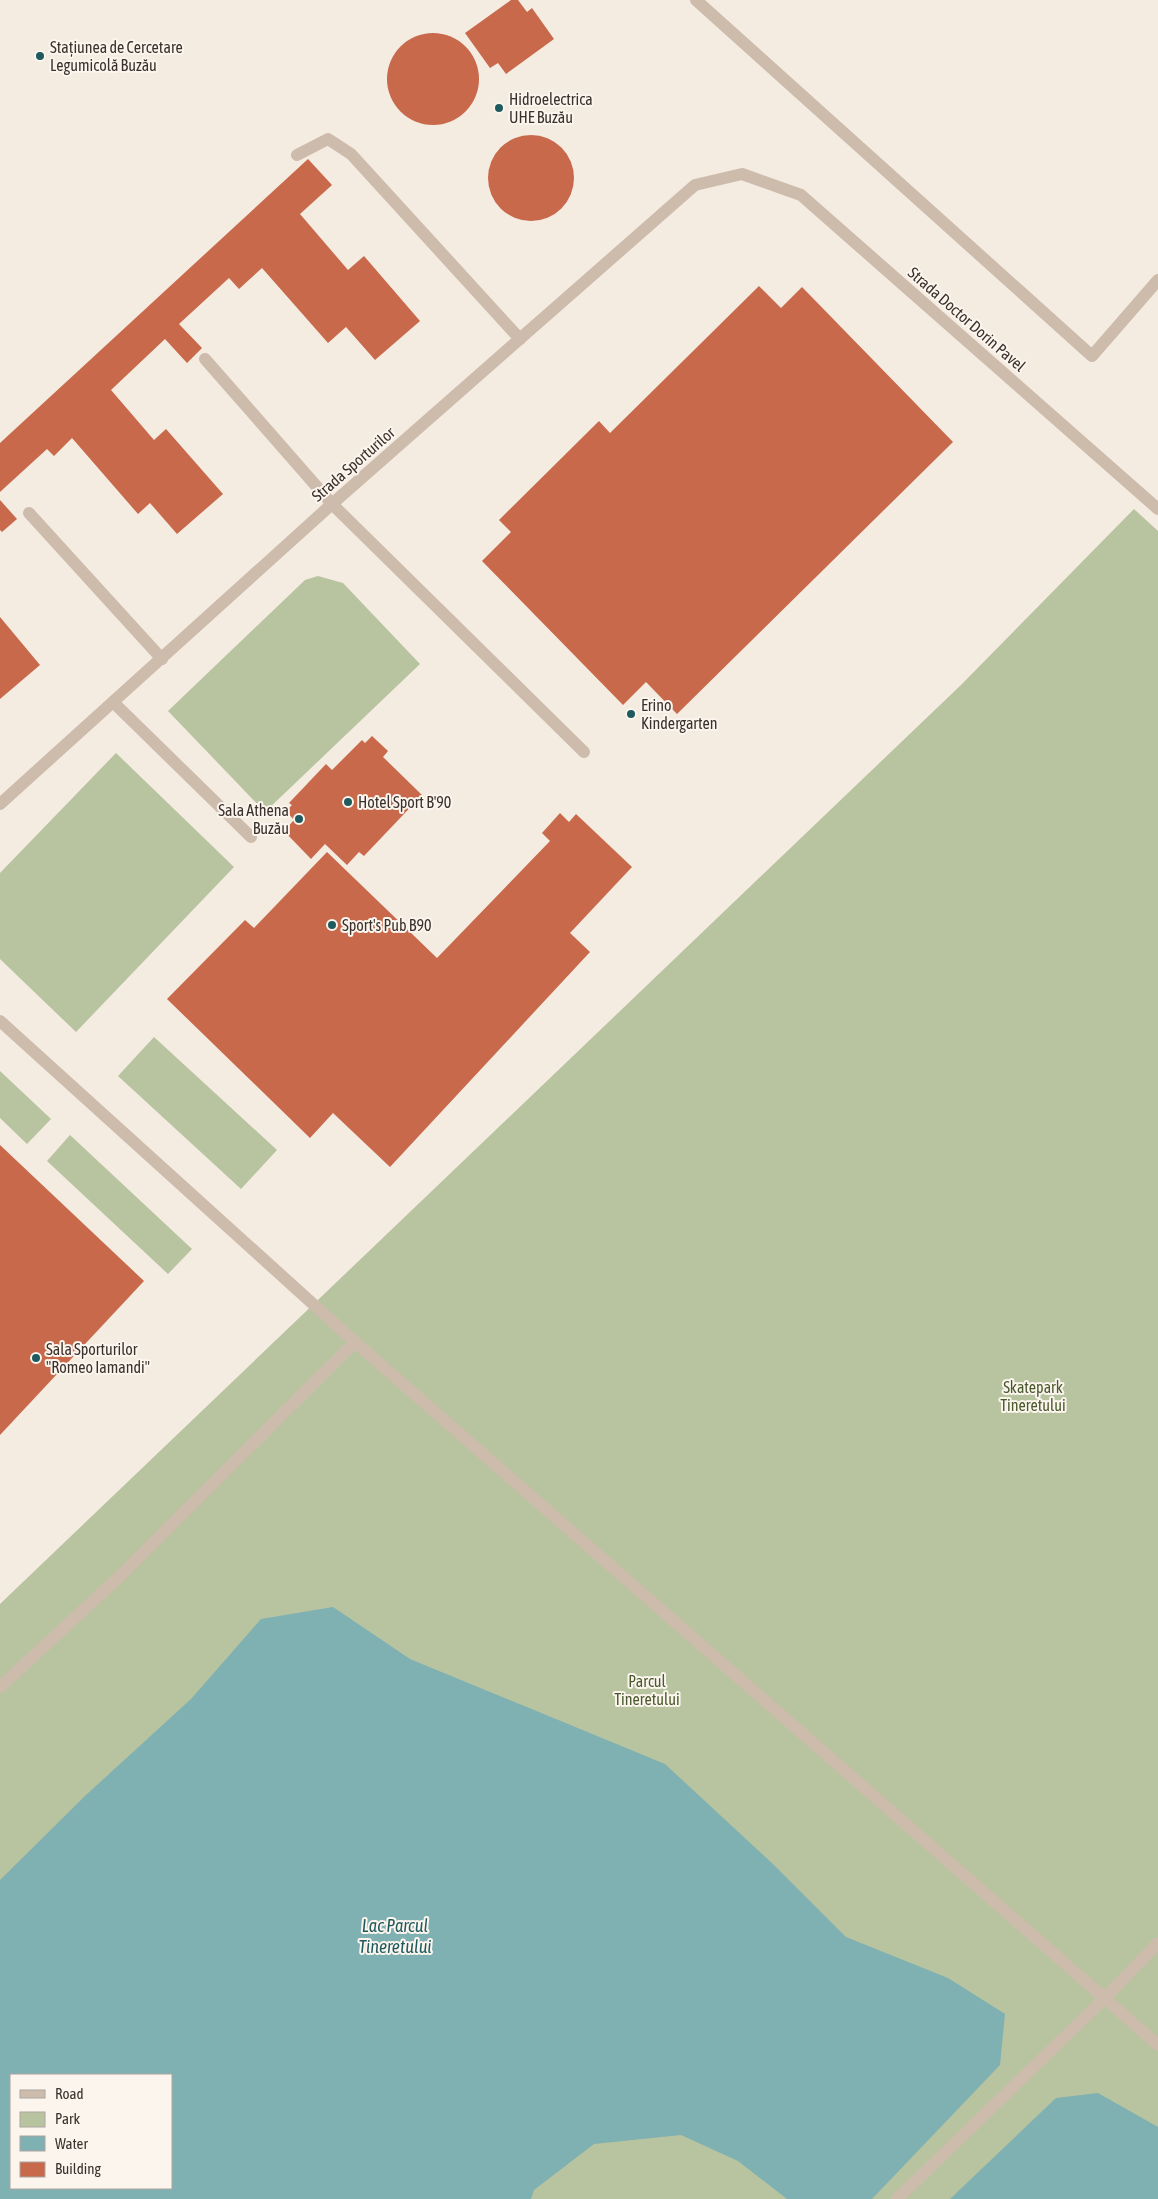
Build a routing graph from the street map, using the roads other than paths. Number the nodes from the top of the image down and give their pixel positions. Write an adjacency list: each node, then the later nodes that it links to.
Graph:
1 (696, 0): 4 (street)
2 (297, 155): 5 (street)
3 (742, 174): 5 (street, Strada Sporturilor); 8 (street, Strada Doctor Dorin Pavel)
4 (1158, 280)
5 (520, 339): 7 (street, Strada Sporturilor)
6 (205, 359): 7 (street)
7 (332, 504): 10 (street, Strada Sporturilor); 12 (street)
8 (1158, 509)
9 (29, 513): 10 (street)
10 (162, 659): 11 (street, Strada Sporturilor)
11 (113, 702): 13 (street, Strada Sporturilor); 14 (street)
12 (584, 752)
13 (0, 804)
14 (250, 837)
15 (0, 1021): 16 (street)
16 (355, 1342): 17 (street); 19 (street)
17 (0, 1687)
18 (1158, 1943): 19 (street)
19 (1104, 1999): 20 (street); 21 (street)
20 (1158, 2045)
21 (897, 2199)

